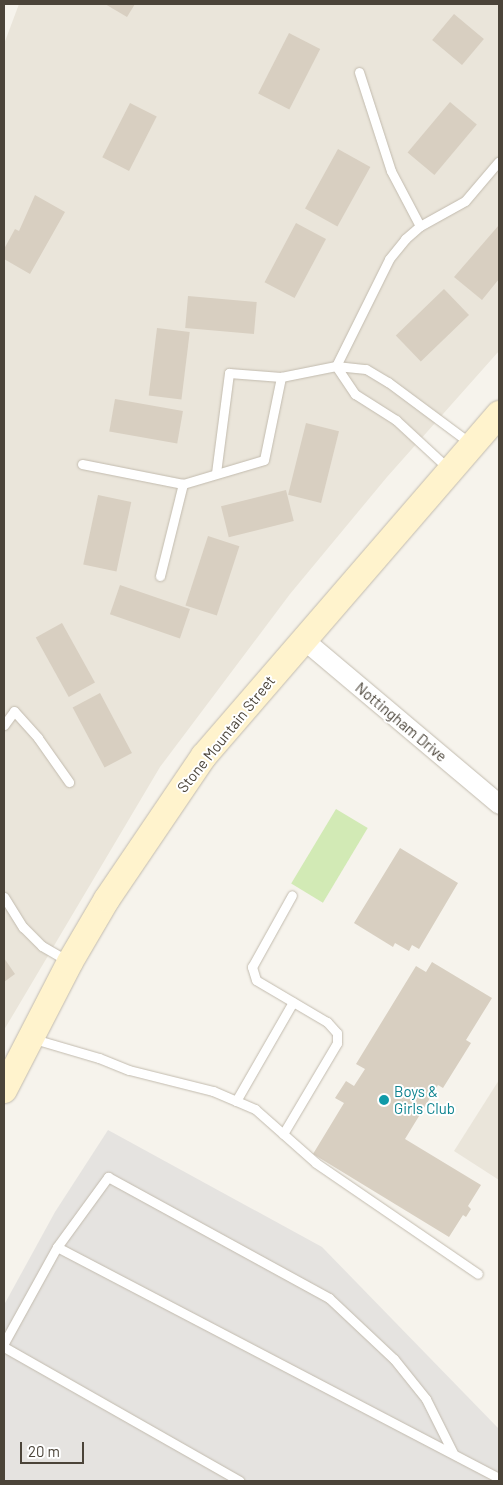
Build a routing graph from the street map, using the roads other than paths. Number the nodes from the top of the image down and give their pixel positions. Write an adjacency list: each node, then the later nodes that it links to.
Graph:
1 (360, 72): 3 (lane)
2 (499, 161): 3 (lane)
3 (420, 226): 4 (lane)
4 (336, 366): 5 (lane); 7 (lane); 9 (lane)
5 (282, 376): 10 (lane); 10 (lane)
6 (499, 414): 7 (main road, Stone Mountain Street)
7 (473, 445): 9 (main road, Stone Mountain Street)
8 (82, 464): 11 (lane)
9 (451, 470): 13 (main road, Stone Mountain Street)
10 (216, 473): 11 (lane)
11 (183, 484): 12 (lane)
12 (160, 576)
13 (303, 640): 16 (street, Nottingham Drive); 19 (main road, Stone Mountain Street)
14 (4, 725): 15 (lane)
15 (69, 782)
16 (499, 804)
17 (292, 895): 20 (lane)
18 (4, 898): 19 (lane)
19 (70, 962): 21 (main road, Stone Mountain Street)
20 (293, 1002): 23 (lane); 24 (lane)
21 (31, 1039): 22 (main road, Stone Mountain Street); 23 (lane)
22 (4, 1090)
23 (236, 1101): 24 (lane)
24 (283, 1134): 26 (lane)
25 (57, 1247): 27 (lane); 29 (lane); 29 (lane)
26 (478, 1274)
27 (4, 1343)
28 (4, 1347): 31 (lane)
29 (453, 1453): 30 (lane)
30 (499, 1478)
31 (240, 1481)

